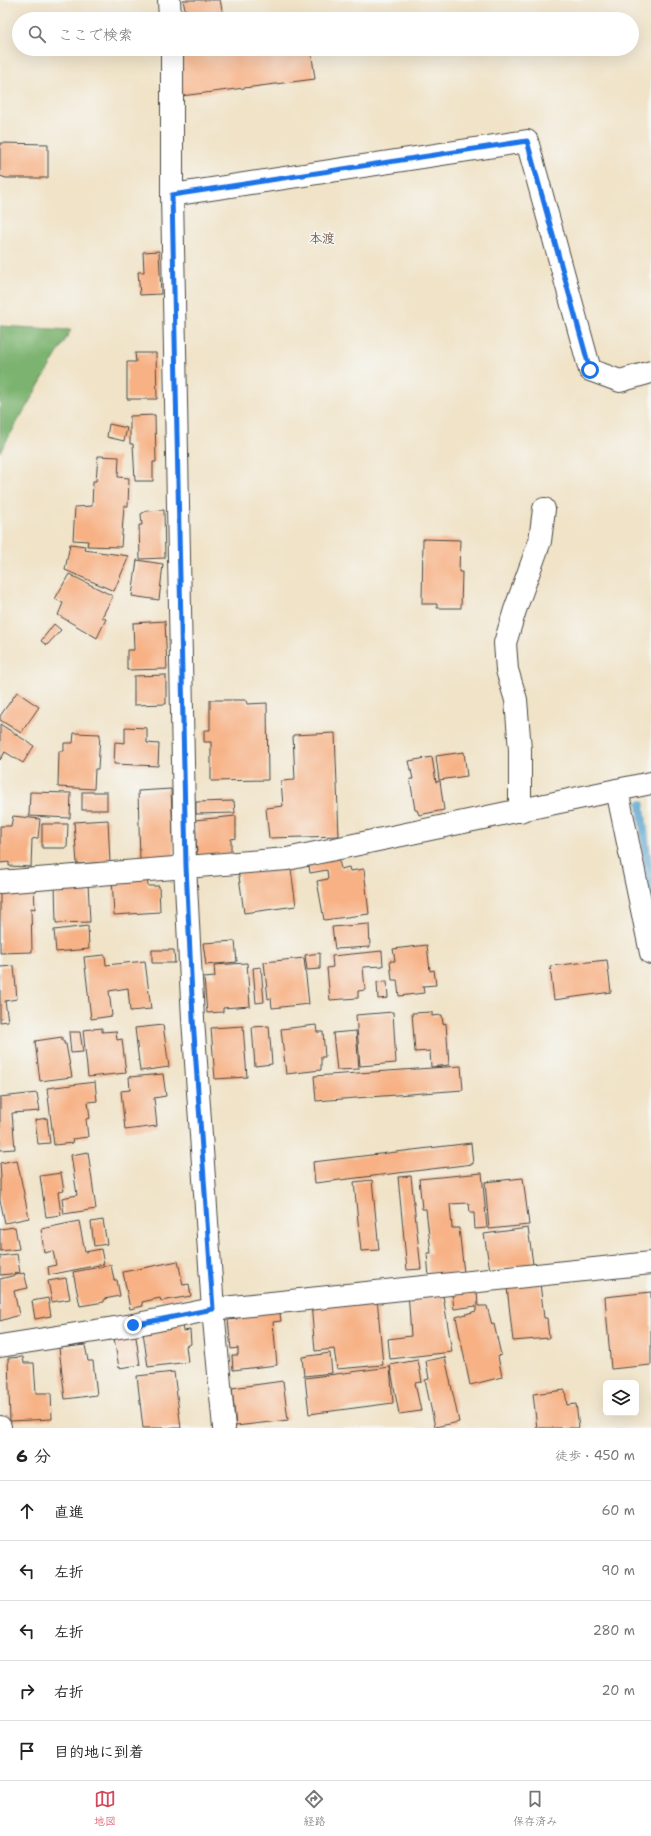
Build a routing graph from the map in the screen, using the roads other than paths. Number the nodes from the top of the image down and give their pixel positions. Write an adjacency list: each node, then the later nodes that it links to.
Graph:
1 (169, 0): 2 (street)
2 (170, 12)
3 (172, 56): 4 (street)
4 (172, 195): 5 (street); 10 (street)
5 (651, 372)
6 (544, 509): 9 (street)
7 (651, 783): 8 (street)
8 (617, 790): 9 (street); 12 (street)
9 (520, 811): 10 (street)
10 (186, 866): 11 (street); 14 (street)
11 (0, 882)
12 (651, 953)
13 (651, 1264): 14 (street)
14 (213, 1309): 15 (street); 16 (street)
15 (0, 1346)
16 (224, 1428)

